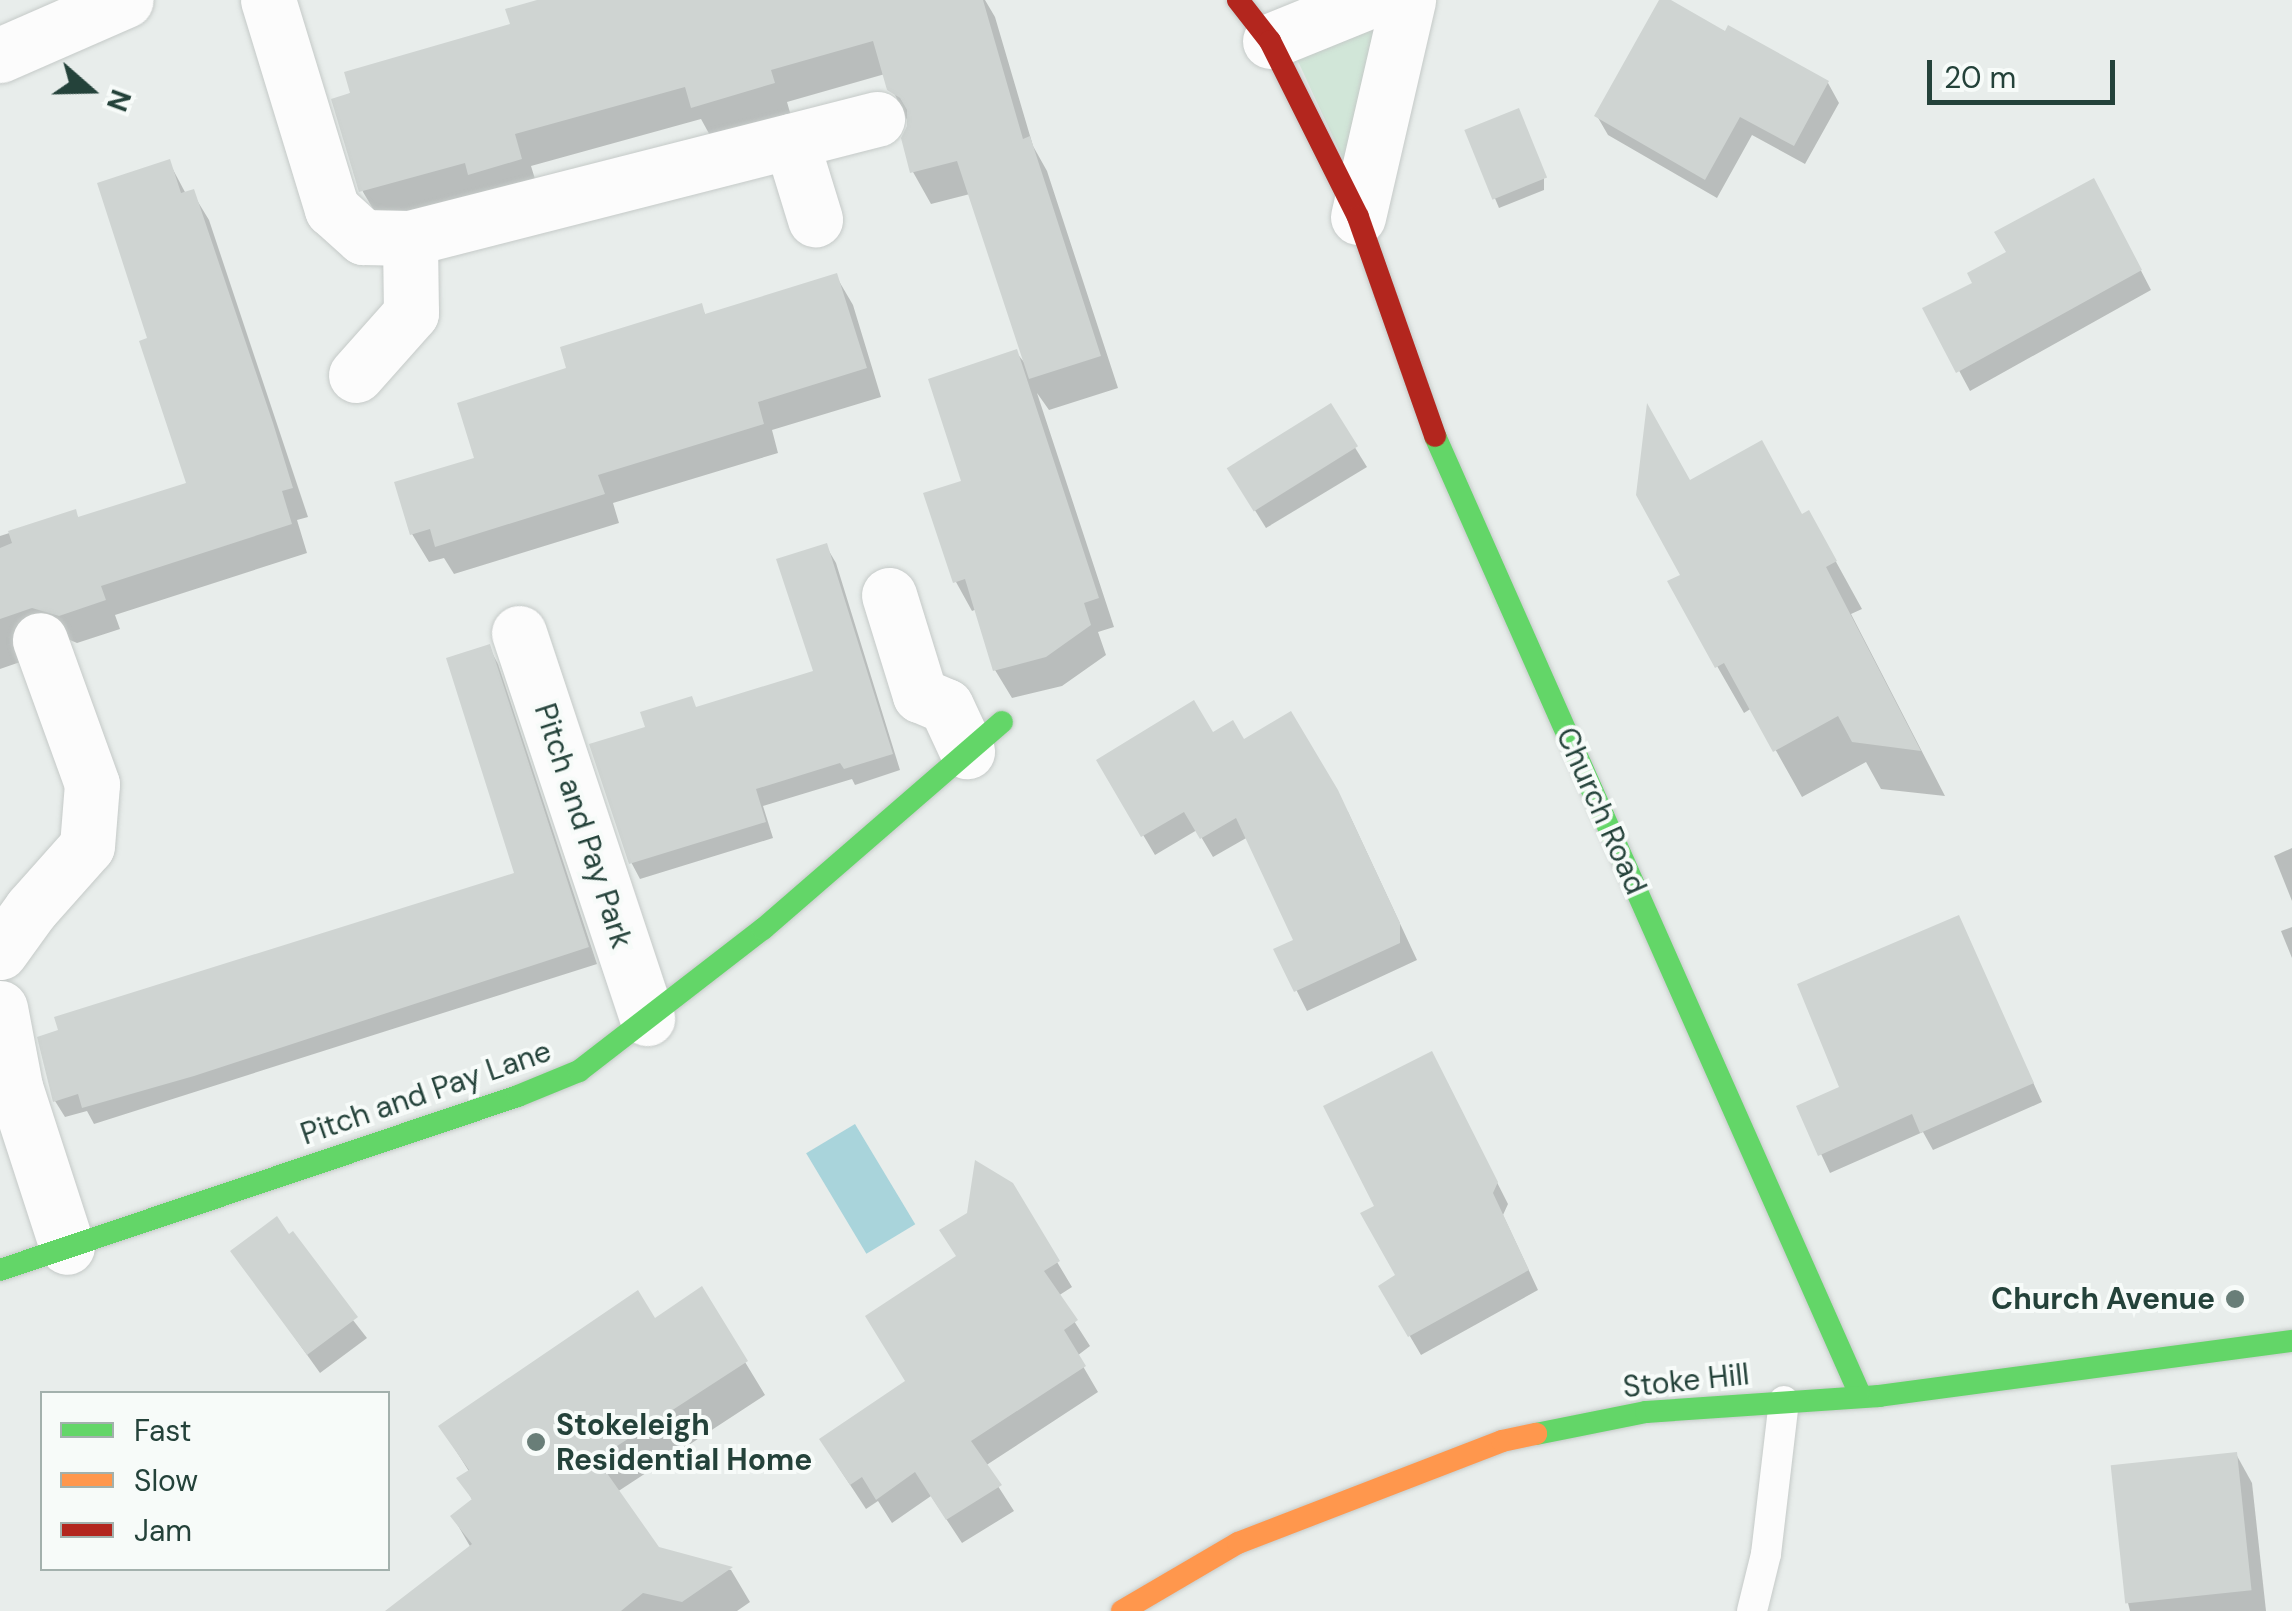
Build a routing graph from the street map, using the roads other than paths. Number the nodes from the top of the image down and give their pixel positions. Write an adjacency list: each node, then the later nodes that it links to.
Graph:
1 (126, 0): 6 (street)
2 (268, 0): 11 (street)
3 (1371, 0): 5 (street, Church Road)
4 (1408, 0): 9 (street)
5 (1254, 20): 9 (street, Church Road)
6 (0, 54)
7 (877, 120): 8 (street)
8 (790, 141): 10 (street); 11 (street)
9 (1358, 217): 24 (street, Church Road)
10 (815, 219)
11 (410, 238): 12 (street)
12 (356, 376)
13 (889, 595): 16 (street)
14 (519, 633): 19 (street, Pitch and Pay Park)
15 (40, 640): 17 (street)
16 (985, 736): 19 (street, Pitch and Pay Lane)
17 (0, 952)
18 (0, 1008): 20 (street)
19 (647, 1018): 21 (street, Pitch and Pay Lane)
20 (7, 1089): 21 (street)
21 (66, 1247): 22 (street, Pitch and Pay Lane)
22 (0, 1270)
23 (2292, 1341): 24 (street, Stoke Hill)
24 (1860, 1398): 25 (street, Stoke Hill)
25 (1784, 1401): 26 (street, Stoke Hill); 27 (lane)
26 (1122, 1611)
27 (1752, 1611)

